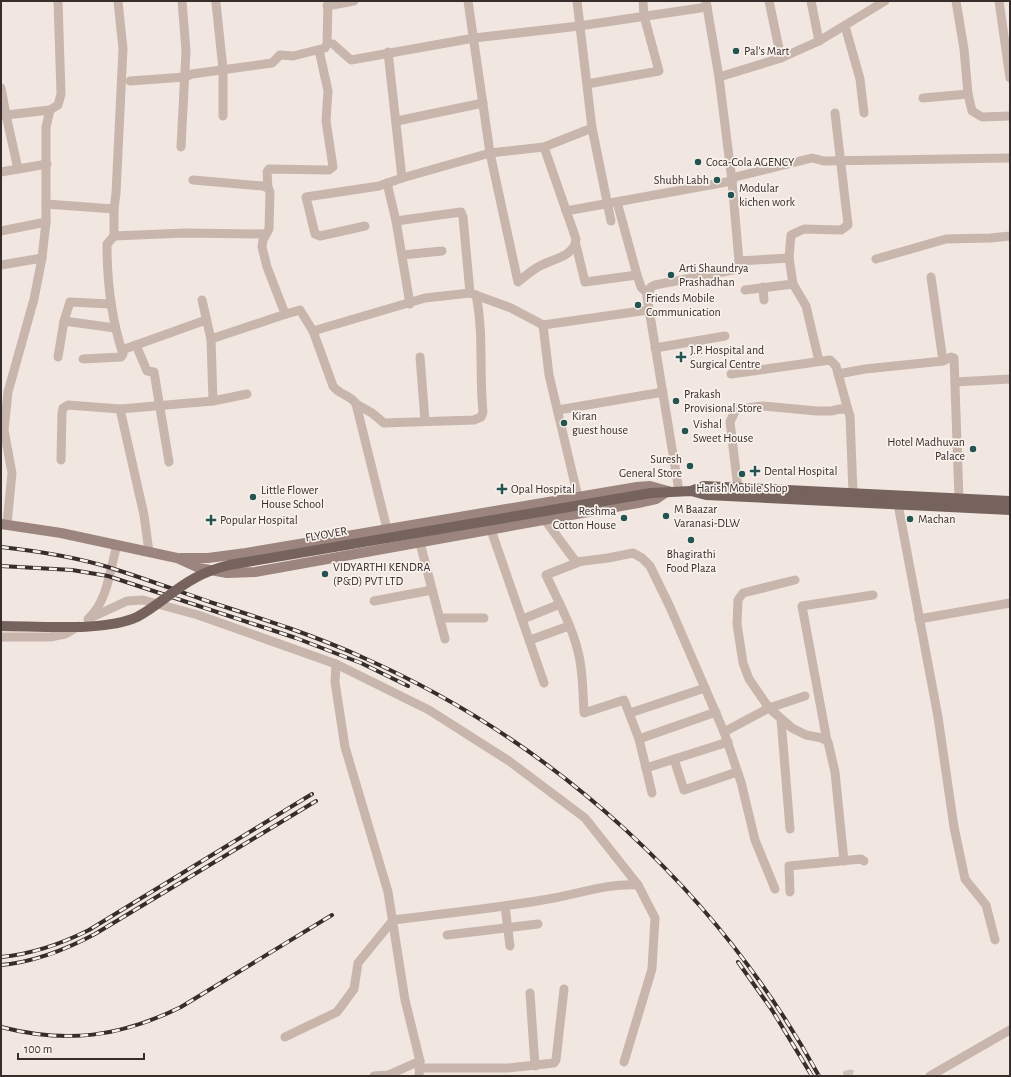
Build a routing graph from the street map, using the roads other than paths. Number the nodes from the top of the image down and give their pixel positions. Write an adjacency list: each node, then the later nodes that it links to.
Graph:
1 (58, 1): 36 (street)
2 (118, 1): 60 (street)
3 (182, 1): 27 (street)
4 (354, 1): 13 (street)
5 (468, 1): 20 (street)
6 (577, 1): 18 (street)
7 (643, 1): 16 (street)
8 (770, 1): 25 (street)
9 (811, 1): 21 (street)
10 (885, 1): 19 (street)
11 (956, 1): 33 (street)
12 (999, 1): 17 (street)
13 (327, 3): 23 (street)
14 (216, 4): 26 (street)
15 (706, 4): 16 (street); 28 (street)
16 (644, 16): 18 (street); 31 (street)
17 (1005, 20): 29 (street)
18 (579, 26): 20 (street); 31 (street)
19 (845, 26): 21 (street); 38 (street)
20 (474, 38): 24 (street); 35 (street)
21 (820, 41): 25 (street)
22 (333, 44): 24 (street)
23 (319, 50): 26 (street); 56 (street)
24 (388, 52): 42 (street)
25 (781, 58): 28 (street)
26 (223, 69): 27 (street); 40 (street)
27 (185, 77): 30 (street); 44 (street)
28 (719, 77): 54 (street)
29 (1010, 78)
30 (130, 81)
31 (587, 84): 43 (street)
32 (1, 88): 39 (street)
33 (968, 94): 34 (street); 41 (street)
34 (923, 98)
35 (483, 103): 42 (street); 46 (street)
36 (50, 110): 39 (street); 49 (street)
37 (835, 113): 48 (street)
38 (864, 113)
39 (4, 116): 50 (street)
40 (223, 116)
41 (1010, 116)
42 (397, 121): 52 (street)
43 (592, 128): 45 (street); 59 (street)
44 (181, 147)
45 (544, 147): 46 (street); 61 (street)
46 (490, 153): 52 (street); 70 (street)
47 (1010, 158): 48 (street)
48 (840, 161): 54 (street); 74 (street)
49 (47, 164): 50 (street); 58 (street)
50 (18, 169): 51 (street)
51 (1, 172)
52 (402, 178): 55 (street)
53 (193, 180): 56 (street)
54 (732, 181): 57 (street); 76 (street)
55 (387, 183): 62 (street); 65 (street)
56 (268, 188): 67 (street)
57 (618, 202): 59 (street); 78 (street)
58 (46, 204): 60 (street); 64 (street)
59 (607, 204): 61 (street); 63 (street)
60 (114, 209): 68 (street)
61 (566, 211): 70 (street)
62 (396, 221): 72 (street); 83 (street)
63 (611, 221)
64 (46, 222): 66 (street); 73 (street)
65 (365, 226)
66 (1, 231)
67 (266, 234): 68 (street); 90 (street)
68 (114, 236): 87 (street)
69 (1010, 236): 75 (street)
70 (576, 245): 78 (street)
71 (442, 251): 72 (street)
72 (402, 255): 88 (street)
73 (42, 258): 77 (street); 131 (street)
74 (789, 258): 76 (street); 80 (street)
75 (876, 259)
76 (739, 261): 84 (street)
77 (1, 265)
78 (637, 275): 84 (street)
79 (931, 277): 105 (street)
80 (793, 284): 81 (street); 104 (street)
81 (763, 287): 82 (street); 86 (street)
82 (745, 290)
83 (473, 294): 88 (street); 93 (street); 118 (street)
84 (648, 294): 89 (street)
85 (202, 300): 91 (street)
86 (764, 300)
87 (110, 304): 92 (street); 94 (street)
88 (410, 304): 95 (street)
89 (648, 310): 93 (street); 99 (street)
90 (286, 314): 95 (street); 97 (street)
91 (206, 320): 97 (street); 98 (street)
92 (64, 321): 94 (street); 101 (street)
93 (543, 325): 116 (street)
94 (115, 328): 100 (street)
95 (313, 331): 114 (street)
96 (725, 336): 99 (street)
97 (211, 339): 112 (street)
98 (136, 346): 100 (street); 113 (street)
99 (655, 348): 110 (street)
100 (122, 350): 103 (street)
101 (58, 357)
102 (420, 357): 118 (street)
103 (83, 359)
104 (819, 361): 106 (street); 107 (street)
105 (943, 362): 107 (street); 109 (street)
106 (731, 374)
107 (838, 374): 117 (street)
108 (1010, 379): 109 (street)
109 (955, 382): 126 (street)
110 (663, 392): 116 (street); 122 (street)
111 (247, 394): 112 (street)
112 (213, 401): 113 (street)
113 (159, 404): 115 (street); 120 (street)
114 (356, 404): 118 (street); 132 (street)
115 (120, 409): 119 (street); 136 (street)
116 (558, 410): 125 (street)
117 (848, 410): 121 (street); 124 (street)
118 (425, 421)
119 (61, 460)
120 (169, 462)
121 (738, 488): 123 (main road); 124 (main road)
122 (674, 491): 123 (main road, FLYOVER); 125 (street); 130 (street); 150 (main road, FLYOVER, bridge)
123 (691, 491): 127 (main road)
124 (853, 493): 127 (main road)
125 (578, 496): 132 (street)
126 (959, 498): 127 (main road); 128 (main road)
127 (897, 499): 129 (main road); 149 (street)
128 (1010, 501)
129 (1010, 510)
130 (545, 520): 133 (street); 138 (street)
131 (4, 524): 135 (street)
132 (387, 529): 137 (street)
133 (491, 530): 134 (street); 148 (street)
134 (420, 542): 137 (street); 140 (street)
135 (117, 545): 136 (street); 147 (street)
136 (149, 552): 137 (street)
137 (177, 558)
138 (579, 562): 144 (street); 157 (street)
139 (795, 580): 159 (street)
140 (432, 590): 142 (street); 145 (street)
141 (873, 595): 165 (street)
142 (374, 601)
143 (1010, 603): 149 (street)
144 (560, 604): 148 (street); 151 (street)
145 (440, 618): 146 (street); 153 (street)
146 (484, 618)
147 (88, 619): 152 (street); 155 (street)
148 (523, 619): 154 (street)
149 (920, 619): 182 (street)
150 (1, 626)
151 (569, 626): 154 (street); 161 (street)
152 (1, 637)
153 (445, 639)
154 (530, 640): 156 (street)
155 (336, 664): 174 (street); 178 (street)
156 (544, 683)
157 (705, 688): 160 (street); 161 (street)
158 (805, 696): 159 (street)
159 (769, 708): 162 (street); 163 (street)
160 (716, 712): 163 (street); 164 (street)
161 (630, 713): 164 (street)
162 (781, 719): 165 (street); 171 (street)
163 (724, 732): 166 (street)
164 (639, 739): 168 (street)
165 (827, 741): 172 (street)
166 (728, 742): 167 (street); 169 (street)
167 (674, 759): 168 (street); 169 (street)
168 (646, 768): 170 (street)
169 (737, 772): 175 (street)
170 (652, 793)
171 (790, 830)
172 (844, 862): 173 (street); 176 (street)
173 (864, 862)
174 (638, 885): 177 (street); 188 (street)
175 (775, 889)
176 (790, 892)
177 (505, 906): 178 (street); 180 (street)
178 (393, 920): 187 (street); 190 (street)
179 (538, 924): 180 (street)
180 (508, 927): 181 (street); 183 (street)
181 (447, 935)
182 (995, 940)
183 (510, 946)
184 (564, 989): 189 (street)
185 (530, 993): 189 (street)
186 (1010, 1030): 192 (street)
187 (285, 1037)
188 (624, 1062)
189 (535, 1066): 190 (street)
190 (419, 1068): 191 (street)
191 (374, 1076)
192 (930, 1076)

